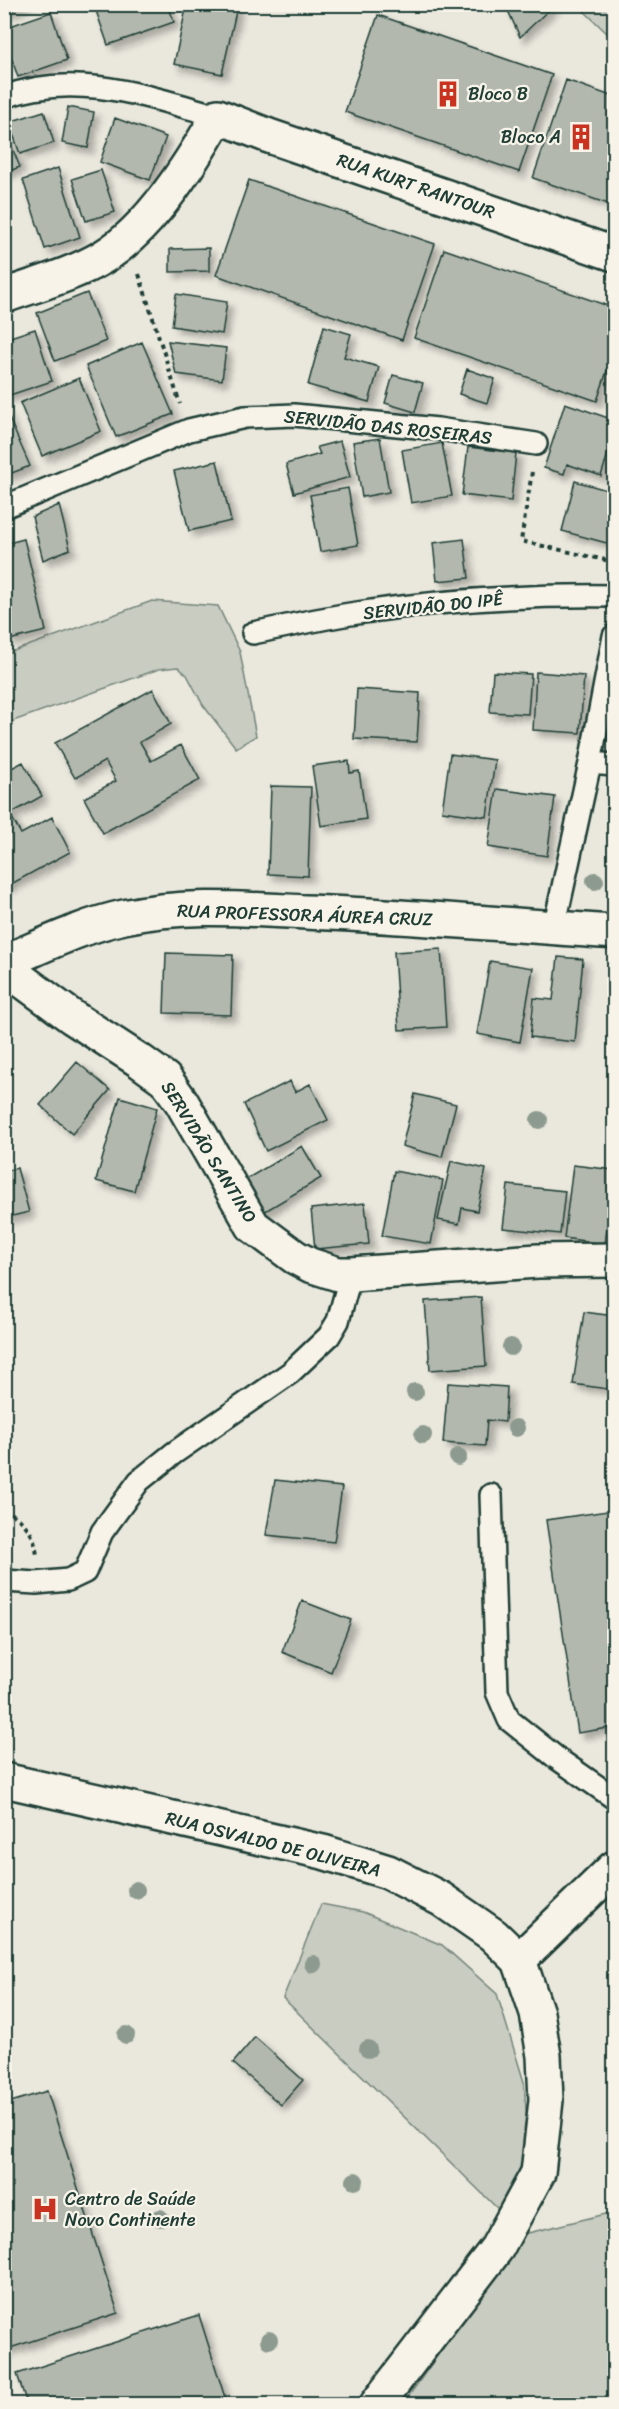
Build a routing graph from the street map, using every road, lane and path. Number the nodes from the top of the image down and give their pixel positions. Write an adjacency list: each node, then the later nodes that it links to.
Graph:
1 (4, 97): 2 (lane)
2 (218, 116): 3 (street); 4 (street, RUA KURT RANTOUR)
3 (128, 239): 5 (street); 6 (path)
4 (615, 254)
5 (4, 296)
6 (189, 430): 7 (lane, SERVIDÃO DAS ROSEIRAS); 8 (lane, SERVIDÃO DAS ROSEIRAS)
7 (536, 444): 9 (path)
8 (4, 507)
9 (615, 562)
10 (615, 596): 11 (lane, SERVIDÃO DO IPÊ)
11 (253, 633)
12 (615, 636): 13 (lane)
13 (590, 763): 14 (lane); 15 (lane)
14 (615, 765)
15 (554, 928): 16 (street, RUA PROFESSORA ÁUREA CRUZ); 17 (street, RUA PROFESSORA ÁUREA CRUZ)
16 (615, 932)
17 (4, 962)
18 (4, 967): 20 (street, SERVIDÃO SANTINO)
19 (615, 1260): 20 (street, SERVIDÃO SANTINO)
20 (351, 1274): 24 (lane)
21 (491, 1495): 26 (lane)
22 (4, 1508): 24 (path)
23 (4, 1581): 24 (lane)
24 (36, 1583)
25 (4, 1780): 28 (street, RUA OSVALDO DE OLIVEIRA)
26 (615, 1798)
27 (615, 1868): 28 (street)
28 (519, 1960): 29 (street)
29 (377, 2404)

